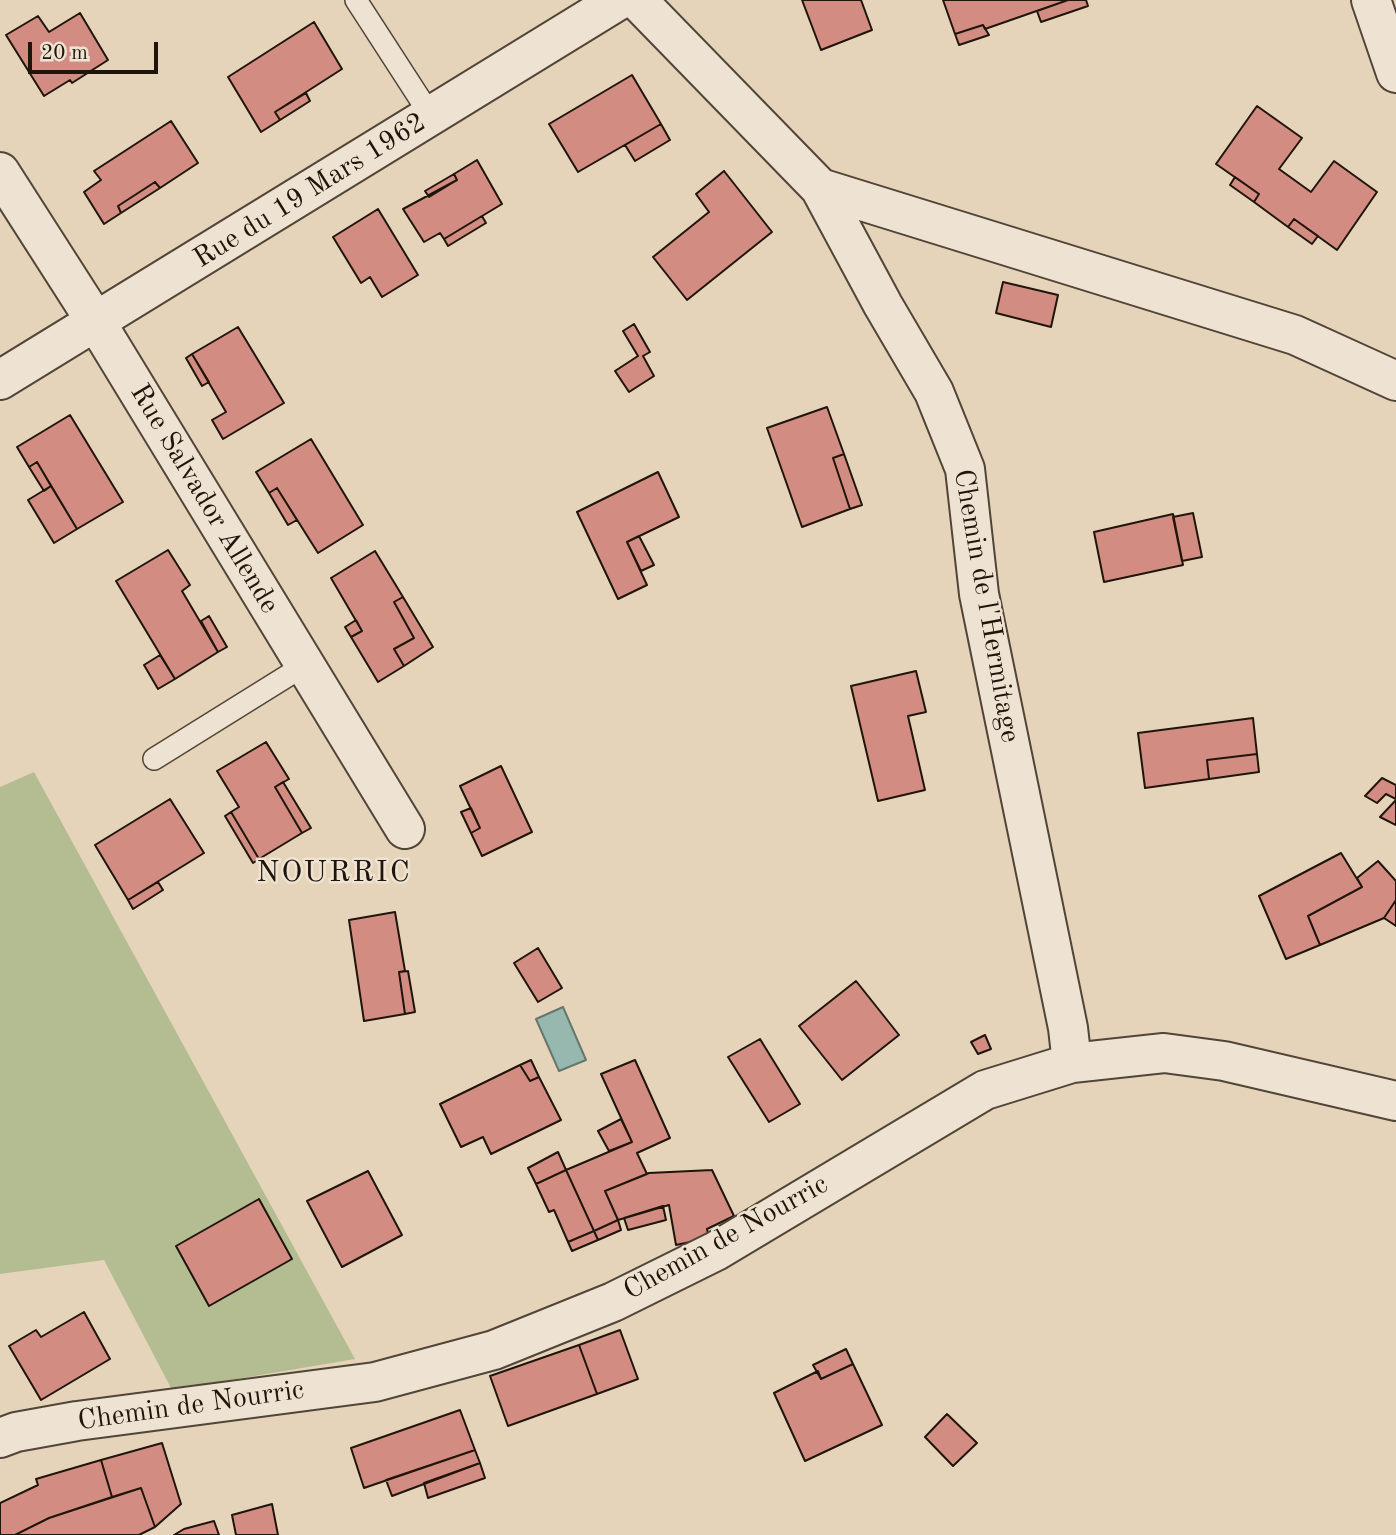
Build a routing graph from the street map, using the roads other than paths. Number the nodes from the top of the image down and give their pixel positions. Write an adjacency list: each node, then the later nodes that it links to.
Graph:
1 (356, 0): 6 (lane)
2 (619, 0): 6 (street, Rue du 19 Mars 1962)
3 (637, 0): 8 (street, Chemin de l'Hermitage)
4 (1371, 0): 5 (street)
5 (1396, 73)
6 (430, 116): 9 (street, Rue du 19 Mars 1962)
7 (0, 172): 9 (street, Rue Salvador Allende)
8 (820, 188): 11 (street); 15 (street, Chemin de l'Hermitage)
9 (96, 322): 10 (street, Rue du 19 Mars 1962); 12 (street, Rue Salvador Allende)
10 (0, 380)
11 (1396, 380)
12 (305, 665): 13 (lane); 14 (street, Rue Salvador Allende)
13 (154, 759)
14 (405, 829)
15 (1072, 1063): 16 (street, Chemin de Nourric); 17 (street, Chemin de Nourric)
16 (1396, 1101)
17 (0, 1438)

